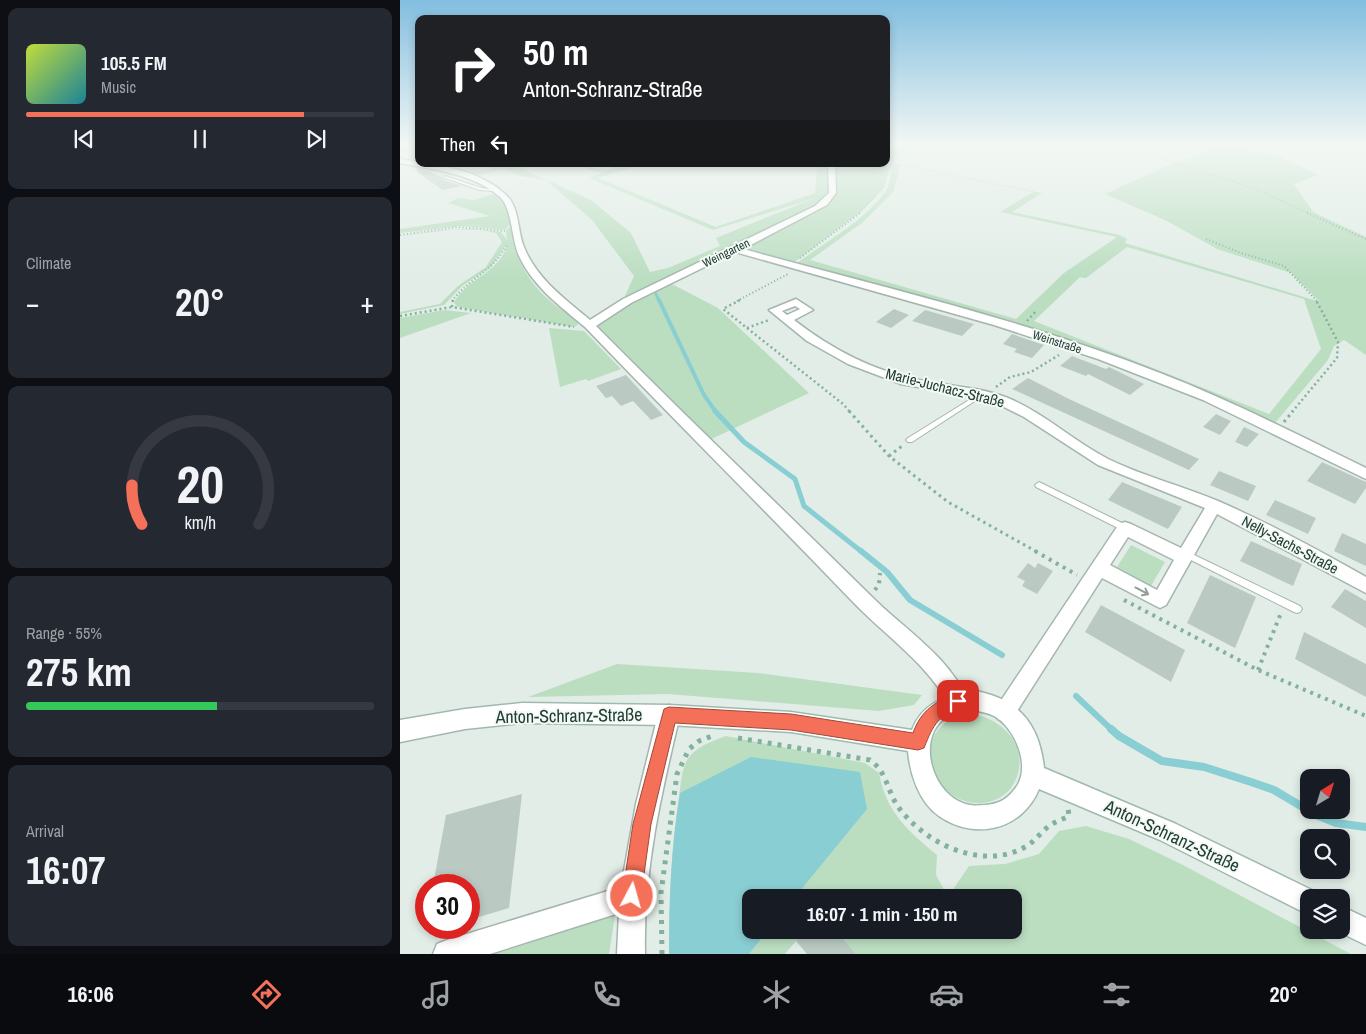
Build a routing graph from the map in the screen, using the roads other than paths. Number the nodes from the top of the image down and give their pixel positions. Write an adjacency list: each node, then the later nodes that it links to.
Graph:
1 (480, 189): 3 (lane)
2 (835, 189): 4 (street, Weingarten)
3 (494, 190): 6 (street)
4 (734, 249): 6 (street, Weingarten); 9 (street, Weinstraße)
5 (784, 317): 7 (street, Marie-Juchacz-Straße)
6 (589, 325): 17 (street)
7 (984, 395): 8 (lane); 11 (street, Marie-Juchacz-Straße)
8 (910, 440)
9 (1366, 474)
10 (1039, 485): 12 (lane)
11 (1214, 506): 13 (street); 15 (street, Nelly-Sachs-Straße)
12 (1125, 528): 13 (street); 14 (street)
13 (1185, 555): 14 (street, one-way to 13); 16 (lane)
14 (1095, 575): 18 (street)
15 (1366, 586)
16 (1297, 609)
17 (958, 701): 18 (street); 21 (street)
18 (1006, 712): 22 (street)
19 (669, 715): 20 (street, Anton-Schranz-Straße); 21 (street, Anton-Schranz-Straße); 23 (street)
20 (400, 731)
21 (918, 742): 22 (street)
22 (1032, 775): 24 (street, Anton-Schranz-Straße)
23 (632, 896): 27 (street); 28 (street)
24 (1300, 898)
25 (1350, 924): 26 (street)
26 (1366, 932)
27 (447, 954)
28 (631, 954)

